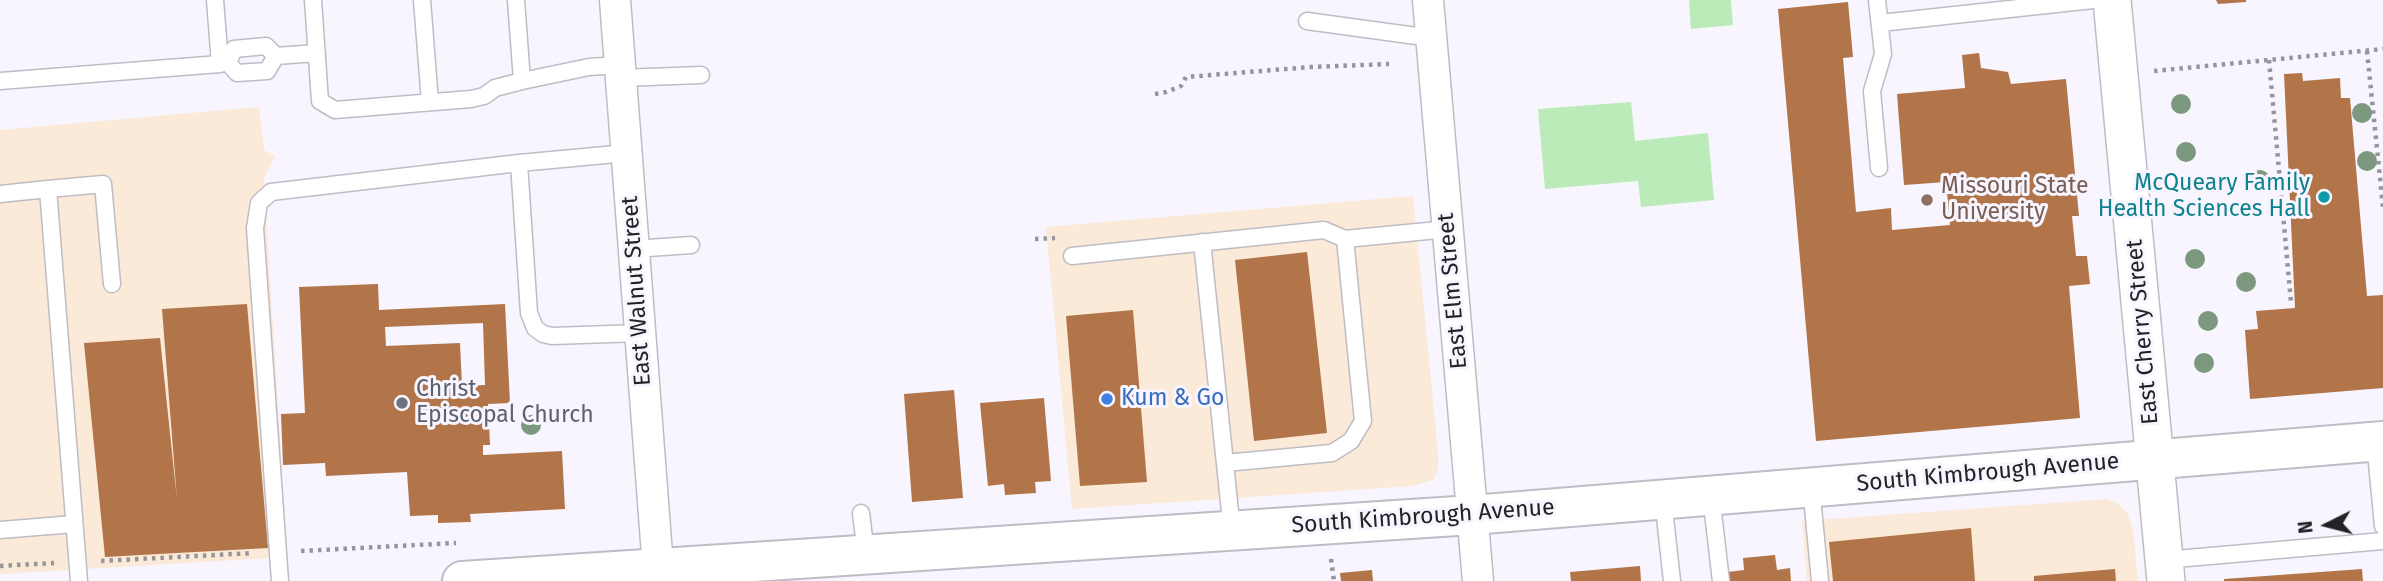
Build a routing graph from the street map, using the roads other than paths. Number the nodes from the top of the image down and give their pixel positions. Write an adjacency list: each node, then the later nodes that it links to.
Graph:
1 (215, 0): 15 (lane)
2 (313, 0): 13 (lane)
3 (422, 0): 20 (lane)
4 (516, 0): 19 (lane)
5 (615, 0): 16 (street, East Walnut Street)
6 (1428, 0): 12 (street, East Elm Street)
7 (1877, 0): 11 (lane)
8 (2093, 0): 11 (lane)
9 (2112, 0): 35 (street, East Cherry Street)
10 (1307, 20): 12 (lane)
11 (1880, 23): 23 (lane)
12 (1432, 38): 26 (street, East Elm Street)
13 (317, 53): 14 (lane); 20 (lane)
14 (276, 56): 15 (lane); 15 (lane)
15 (224, 63): 18 (lane)
16 (621, 71): 17 (lane); 19 (lane); 21 (street, East Walnut Street)
17 (701, 75)
18 (0, 81)
19 (522, 81): 20 (lane)
20 (430, 102)
21 (627, 153): 22 (lane); 30 (street, East Walnut Street)
22 (519, 163): 33 (lane); 51 (lane)
23 (1879, 168)
24 (48, 190): 25 (lane); 32 (lane); 42 (lane)
25 (0, 194)
26 (1448, 229): 27 (lane); 41 (street, East Elm Street)
27 (1345, 239): 28 (lane); 36 (lane)
28 (1202, 242): 31 (lane); 36 (lane)
29 (691, 245): 30 (lane)
30 (634, 248): 33 (street, East Walnut Street)
31 (1072, 256)
32 (112, 284)
33 (640, 333): 49 (street, East Walnut Street)
34 (2379, 441): 35 (main road, South Kimbrough Avenue); 43 (lane)
35 (2155, 459): 37 (main road, South Kimbrough Avenue); 48 (street, East Cherry Street)
36 (1225, 463): 45 (lane)
37 (1811, 487): 38 (main road, South Kimbrough Avenue); 56 (lane)
38 (1711, 496): 39 (main road, South Kimbrough Avenue); 55 (lane)
39 (1663, 499): 41 (main road, South Kimbrough Avenue); 54 (lane)
40 (861, 513): 47 (lane)
41 (1472, 515): 45 (main road, South Kimbrough Avenue); 53 (street, East Elm Street)
42 (74, 524): 44 (lane); 50 (lane)
43 (2383, 526)
44 (0, 530)
45 (1232, 531): 47 (main road, South Kimbrough Avenue)
46 (2383, 541): 48 (lane)
47 (866, 554): 49 (main road, South Kimbrough Avenue)
48 (2165, 570)
49 (658, 574): 52 (main road, South Kimbrough Avenue)
50 (79, 581)
51 (280, 581)
52 (462, 581)
53 (1478, 581)
54 (1672, 581)
55 (1721, 581)
56 (1820, 581)

